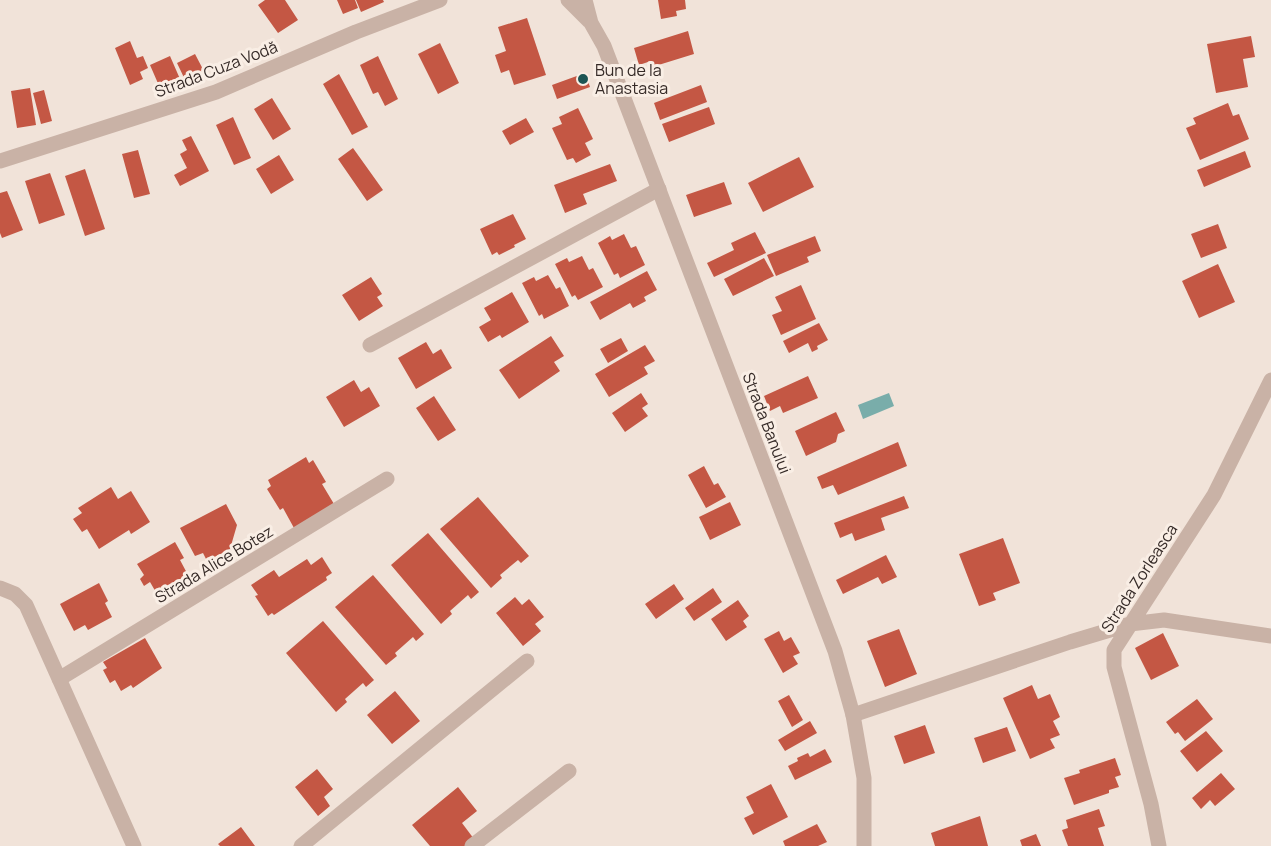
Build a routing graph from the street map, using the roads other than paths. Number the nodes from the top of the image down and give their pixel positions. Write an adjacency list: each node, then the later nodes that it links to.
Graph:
1 (440, 0): 5 (street, Strada Cuza Vodă)
2 (568, 0): 4 (street, Strada Banului)
3 (585, 0): 4 (street, Strada Banului)
4 (591, 23): 6 (street, Strada Banului)
5 (0, 161)
6 (658, 189): 7 (street); 15 (street, Strada Banului)
7 (370, 345)
8 (1271, 380): 11 (street, Strada Zorleasca)
9 (387, 479): 14 (street, Strada Alice Botez)
10 (0, 588): 14 (street)
11 (1130, 624): 12 (street); 15 (street); 21 (street, Strada Zorleasca)
12 (1271, 636)
13 (527, 661): 18 (street)
14 (59, 679): 17 (street)
15 (853, 716): 20 (street, Strada Banului)
16 (569, 771): 19 (street)
17 (134, 846)
18 (301, 846)
19 (472, 846)
20 (864, 846)
21 (1159, 846)

